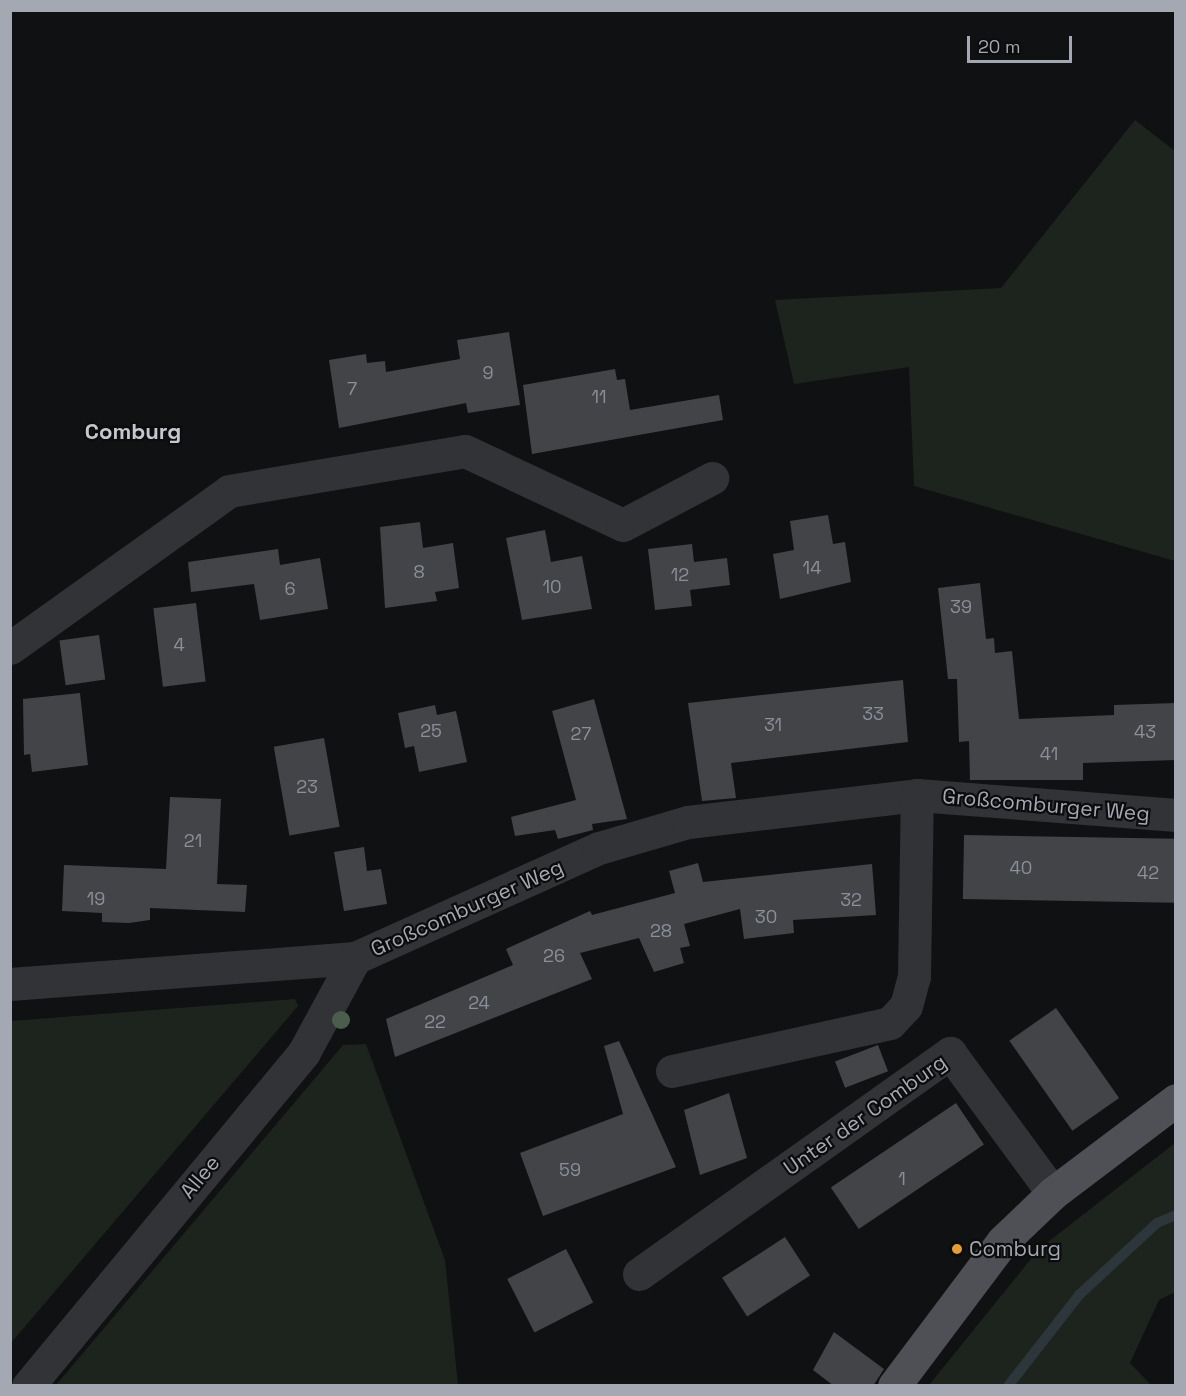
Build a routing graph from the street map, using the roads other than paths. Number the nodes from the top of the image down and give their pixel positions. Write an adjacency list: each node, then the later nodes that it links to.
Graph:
1 (712, 478): 2 (street)
2 (10, 648)
3 (917, 795): 4 (street, Großcomburger Weg); 5 (street, Großcomburger Weg); 7 (street, Großcomburger Weg)
4 (1176, 815)
5 (355, 958): 6 (street, Großcomburger Weg); 11 (street, Allee)
6 (10, 984)
7 (672, 1071)
8 (1176, 1100): 9 (main road)
9 (1053, 1193): 10 (street, Unter der Comburg); 12 (main road)
10 (639, 1274)
11 (28, 1386)
12 (894, 1386)

